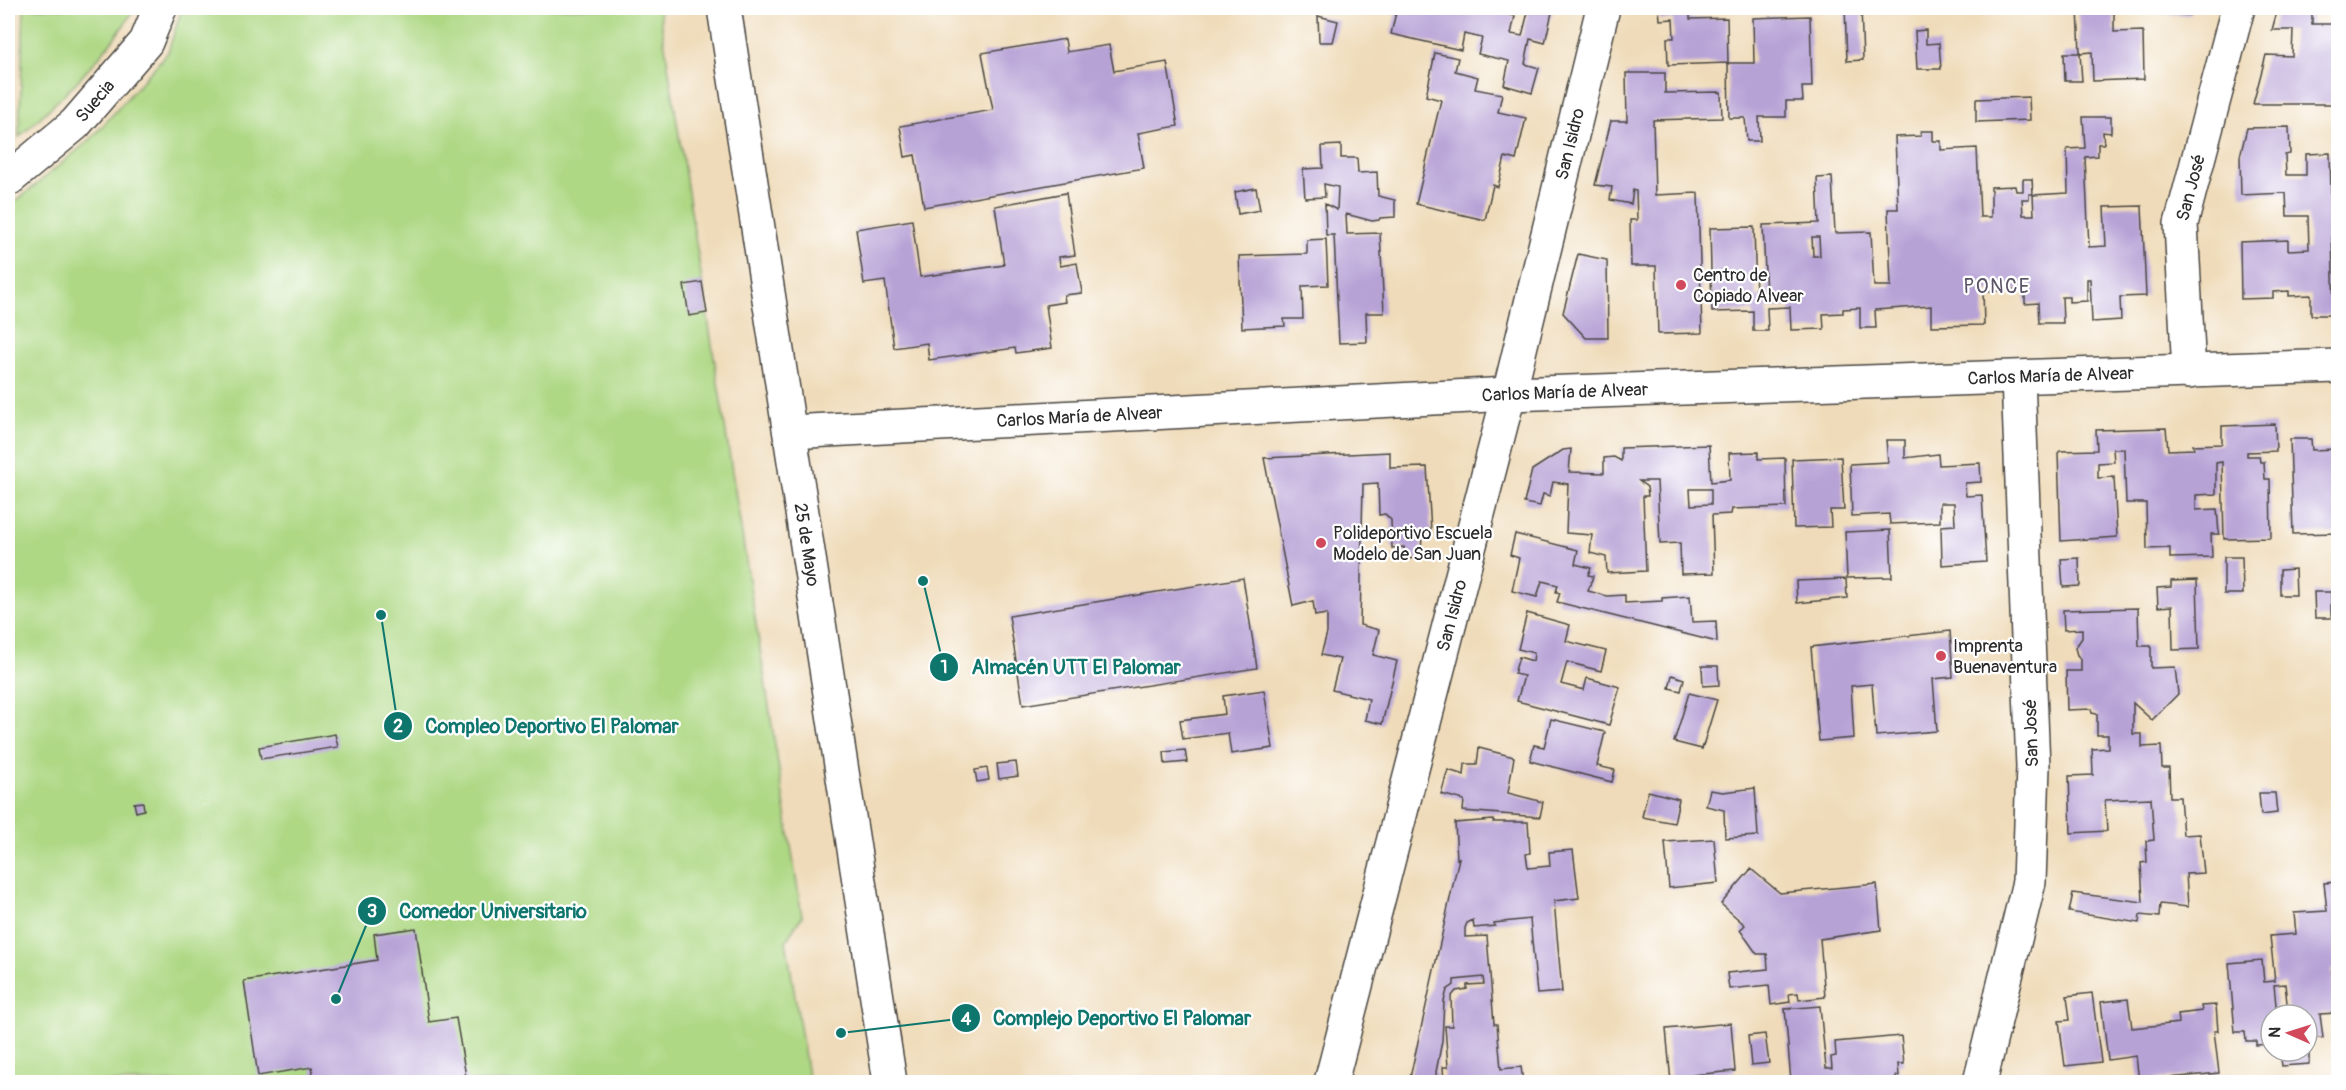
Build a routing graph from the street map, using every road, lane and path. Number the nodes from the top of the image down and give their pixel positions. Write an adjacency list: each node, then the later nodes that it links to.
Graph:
1 (160, 8): 5 (street, Suecia)
2 (724, 8): 10 (street, 25 de Mayo)
3 (1603, 8): 9 (street, San Isidro)
4 (2238, 8): 7 (street, San José)
5 (9, 178)
6 (2338, 366): 7 (street, Carlos María de Alvear)
7 (2189, 372): 8 (street, Carlos María de Alvear)
8 (2018, 378): 9 (street, Carlos María de Alvear); 13 (street, San José)
9 (1509, 394): 10 (street, Carlos María de Alvear); 12 (street, San Isidro)
10 (790, 432): 11 (street, 25 de Mayo)
11 (890, 1083)
12 (1331, 1083)
13 (1980, 1083)

